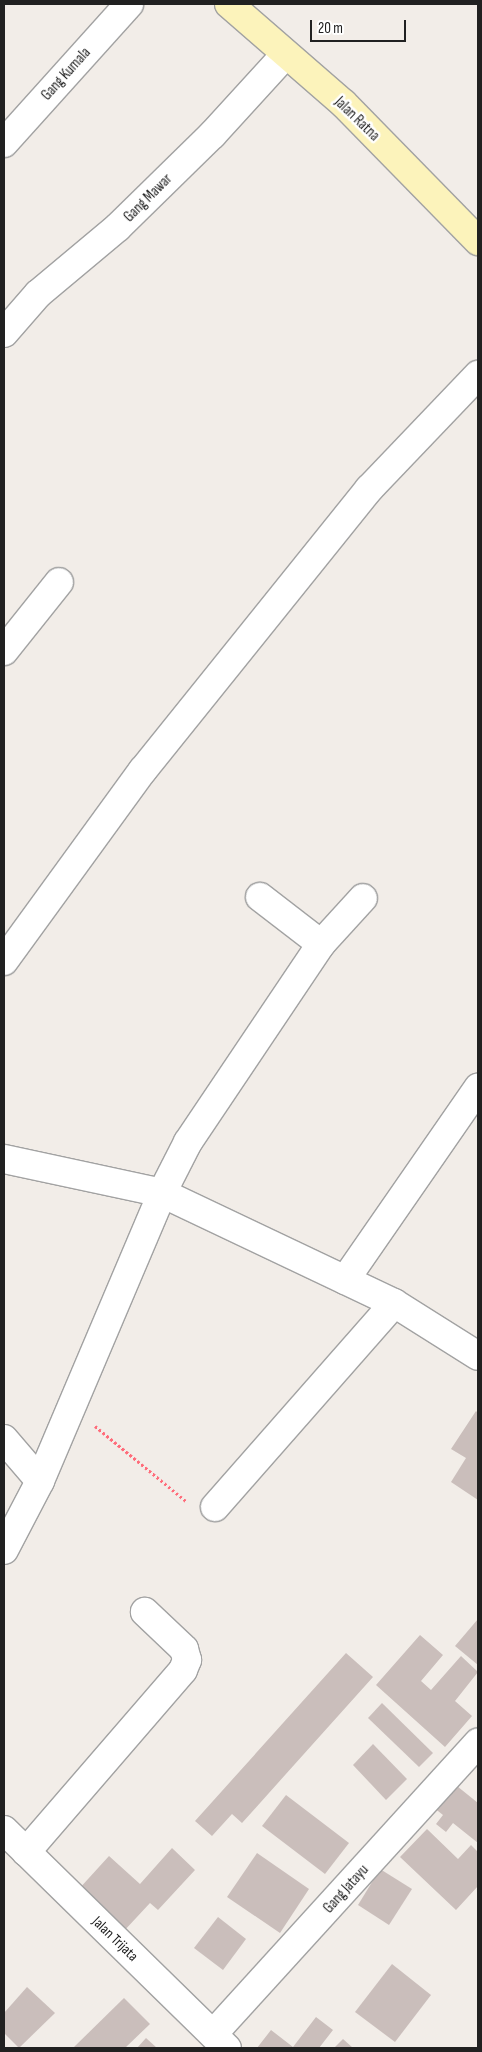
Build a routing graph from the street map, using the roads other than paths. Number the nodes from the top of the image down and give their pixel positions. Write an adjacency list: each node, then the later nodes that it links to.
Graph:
1 (129, 4): 4 (street, Gang Kumala)
2 (229, 4): 3 (street, Jalan Ratna)
3 (285, 55): 5 (street, Jalan Ratna); 6 (street, Gang Mawar)
4 (4, 143)
5 (478, 241)
6 (4, 333)
7 (478, 375): 13 (street)
8 (59, 582): 9 (street)
9 (4, 651)
10 (260, 897): 12 (street)
11 (363, 898): 12 (street)
12 (321, 944): 16 (street)
13 (4, 961)
14 (478, 1088): 17 (street)
15 (4, 1159): 16 (street)
16 (162, 1193): 17 (street); 21 (street)
17 (345, 1280): 18 (street)
18 (394, 1303): 19 (street); 22 (street)
19 (478, 1356)
20 (4, 1439): 21 (street)
21 (40, 1481): 23 (street)
22 (215, 1507)
23 (4, 1550)
24 (145, 1612): 27 (street)
25 (478, 1743): 28 (street, Gang Jatayu)
26 (4, 1830): 27 (street, Jalan Trijata)
27 (26, 1852): 28 (street, Jalan Trijata)
28 (220, 2041)

